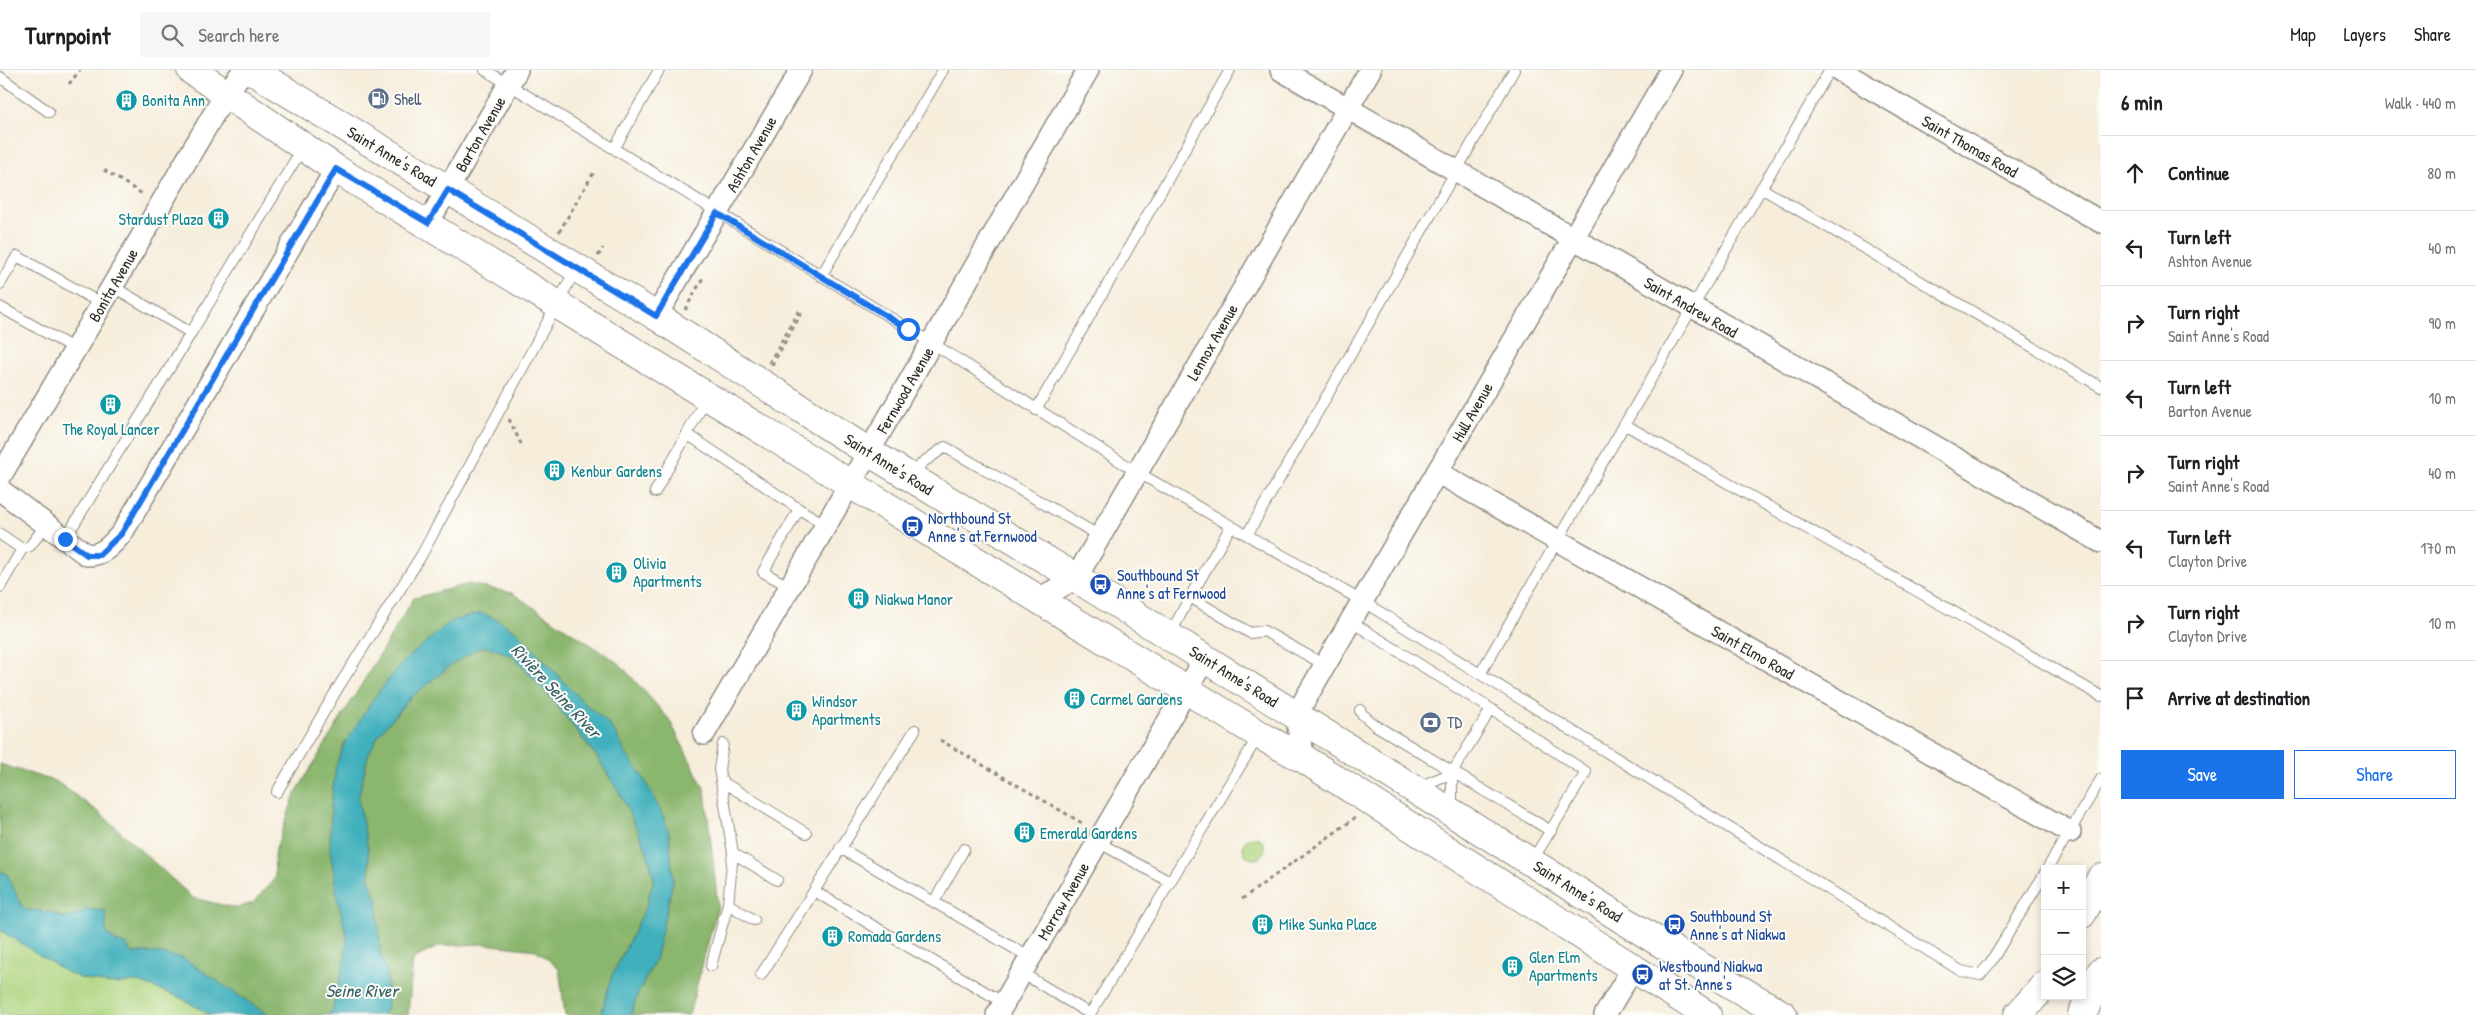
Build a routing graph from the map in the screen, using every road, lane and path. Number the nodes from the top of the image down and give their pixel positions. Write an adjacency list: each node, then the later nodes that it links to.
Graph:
1 (80, 70): 19 (path)
2 (190, 70): 20 (main road)
3 (244, 70): 20 (street, Bonita Avenue)
4 (251, 70): 30 (main road, Saint Anne's Road)
5 (485, 70): 18 (lane)
6 (659, 70): 24 (lane)
7 (801, 70): 32 (street, Ashton Avenue)
8 (943, 70): 38 (lane)
9 (1088, 70): 49 (street, Fernwood Avenue)
10 (1230, 70): 54 (lane)
11 (1281, 70): 21 (street, Saint Andrew Road)
12 (1370, 70): 21 (street, Lennox Avenue)
13 (1514, 70): 28 (lane)
14 (1671, 70): 36 (street, Hull Avenue)
15 (1830, 70): 29 (lane)
16 (1839, 70): 33 (street, Saint Thomas Road)
17 (0, 77): 22 (lane)
18 (513, 77): 24 (lane); 30 (street, Barton Avenue)
19 (69, 84)
20 (225, 95): 23 (main road); 42 (street, Bonita Avenue)
21 (1347, 108): 28 (street, Saint Andrew Road); 58 (street, Lennox Avenue)
22 (50, 112)
23 (303, 147): 25 (main road); 48 (lane)
24 (614, 149): 32 (lane)
25 (336, 169): 34 (main road); 71 (street)
26 (104, 170): 31 (path)
27 (594, 172): 35 (path)
28 (1456, 172): 36 (street, Saint Andrew Road); 69 (lane)
29 (1761, 188): 45 (lane); 52 (lane)
30 (448, 190): 34 (street, Barton Avenue); 37 (main road, Saint Anne's Road)
31 (144, 195)
32 (717, 213): 38 (lane); 47 (street, Ashton Avenue)
33 (2101, 222)
34 (428, 223): 43 (main road)
35 (556, 237)
36 (1572, 239): 45 (street, Saint Andrew Road); 59 (street, Hull Avenue)
37 (576, 269): 43 (lane); 47 (main road, Saint Anne's Road)
38 (821, 276): 49 (lane)
39 (703, 279): 40 (path)
40 (707, 282)
41 (0, 284): 42 (lane)
42 (107, 295): 48 (lane); 50 (street, Bonita Avenue)
43 (556, 302): 53 (main road); 101 (lane)
44 (0, 307): 50 (lane)
45 (1692, 308): 55 (lane); 73 (street, Saint Andrew Road)
46 (801, 311): 51 (path)
47 (656, 316): 57 (main road, Saint Anne's Road)
48 (191, 333): 71 (lane)
49 (932, 343): 54 (lane); 57 (street, Fernwood Avenue)
50 (75, 349): 62 (street, Bonita Avenue)
51 (768, 368)
52 (2101, 387)
53 (708, 396): 56 (lane); 61 (main road)
54 (1036, 410): 58 (lane)
55 (1624, 424): 72 (lane); 87 (lane)
56 (687, 434): 63 (lane); 64 (lane)
57 (869, 452): 60 (main road, Saint Anne's Road); 61 (street, Fernwood Avenue)
58 (1137, 472): 67 (lane); 70 (street, Lennox Avenue)
59 (1437, 472): 72 (street, Saint Elmo Road); 80 (street, Hull Avenue)
60 (912, 478): 70 (lane); 75 (main road, Saint Anne's Road)
61 (850, 483): 66 (street, Fernwood Avenue); 79 (main road)
62 (1, 489): 65 (street)
63 (655, 492)
64 (799, 509): 66 (lane); 77 (lane)
65 (46, 524): 71 (street); 74 (lane)
66 (826, 525): 77 (street, Fernwood Avenue)
67 (1231, 526): 69 (lane); 78 (lane)
68 (0, 534): 74 (lane)
69 (1246, 535): 80 (lane)
70 (1100, 536): 75 (street, Lennox Avenue)
71 (65, 539)
72 (1557, 540): 85 (lane); 107 (street, Saint Elmo Road)
73 (2101, 542)
74 (22, 549): 76 (lane)
75 (1076, 578): 79 (street, Lennox Avenue); 82 (main road, Saint Anne's Road)
76 (0, 586)
77 (790, 587): 92 (street, Fernwood Avenue)
78 (1190, 597): 82 (lane); 84 (lane)
79 (1039, 600): 86 (main road)
80 (1362, 601): 81 (street, Hull Avenue); 85 (lane)
81 (1350, 621): 84 (street, Hull Avenue); 88 (lane)
82 (1169, 636): 83 (main road, Saint Anne's Road)
83 (1205, 658): 86 (street, Morrow Avenue); 90 (main road, Saint Anne's Road)
84 (1325, 665): 90 (street, Hull Avenue)
85 (1480, 674): 117 (lane)
86 (1187, 689): 93 (main road); 109 (street, Morrow Avenue)
87 (2101, 696)
88 (1491, 709): 97 (lane); 106 (lane)
89 (1360, 710): 97 (lane)
90 (1296, 715): 96 (street); 100 (main road, Saint Anne's Road)
91 (915, 730): 110 (lane)
92 (704, 734)
93 (1259, 734): 96 (main road); 118 (lane)
94 (940, 740): 104 (path)
95 (723, 744): 99 (lane)
96 (1304, 759): 105 (main road)
97 (1452, 773): 100 (lane); 102 (lane); 106 (lane)
98 (2101, 779): 107 (lane)
99 (721, 781): 108 (lane); 112 (lane)
100 (1414, 789): 102 (main road, Saint Anne's Road)
101 (277, 792)
102 (1452, 812): 105 (main road); 113 (main road, Saint Anne's Road)
103 (1356, 817): 120 (path)
104 (1082, 823)
105 (1413, 828): 128 (main road)
106 (1551, 831): 113 (lane)
107 (2070, 832): 114 (lane)
108 (806, 833)
109 (1098, 842): 118 (lane); 126 (street, Morrow Avenue)
110 (840, 848): 119 (lane); 121 (lane)
111 (964, 849): 121 (lane)
112 (733, 853): 116 (lane); 122 (lane)
113 (1532, 862): 125 (main road, Saint Anne's Road)
114 (2049, 865)
115 (2101, 878): 123 (main road)
116 (777, 880)
117 (2041, 880)
118 (1170, 882): 126 (lane)
119 (814, 891): 130 (lane); 133 (lane)
120 (1242, 899)
121 (934, 902): 126 (lane)
122 (728, 904): 124 (lane); 127 (lane)
123 (2084, 910)
124 (754, 920)
125 (1654, 939): 128 (main road); 136 (main road, Saint Anne's Road)
126 (1026, 965): 133 (street, Morrow Avenue)
127 (711, 966)
128 (1632, 970): 134 (street); 135 (main road)
129 (2101, 972): 139 (main road)
130 (762, 975)
131 (2041, 989): 137 (main road)
132 (2041, 999): 138 (main road)
133 (1001, 1009)
134 (1605, 1015)
135 (1707, 1015)
136 (1783, 1015)
137 (2018, 1015)
138 (2034, 1015)
139 (2082, 1015)

